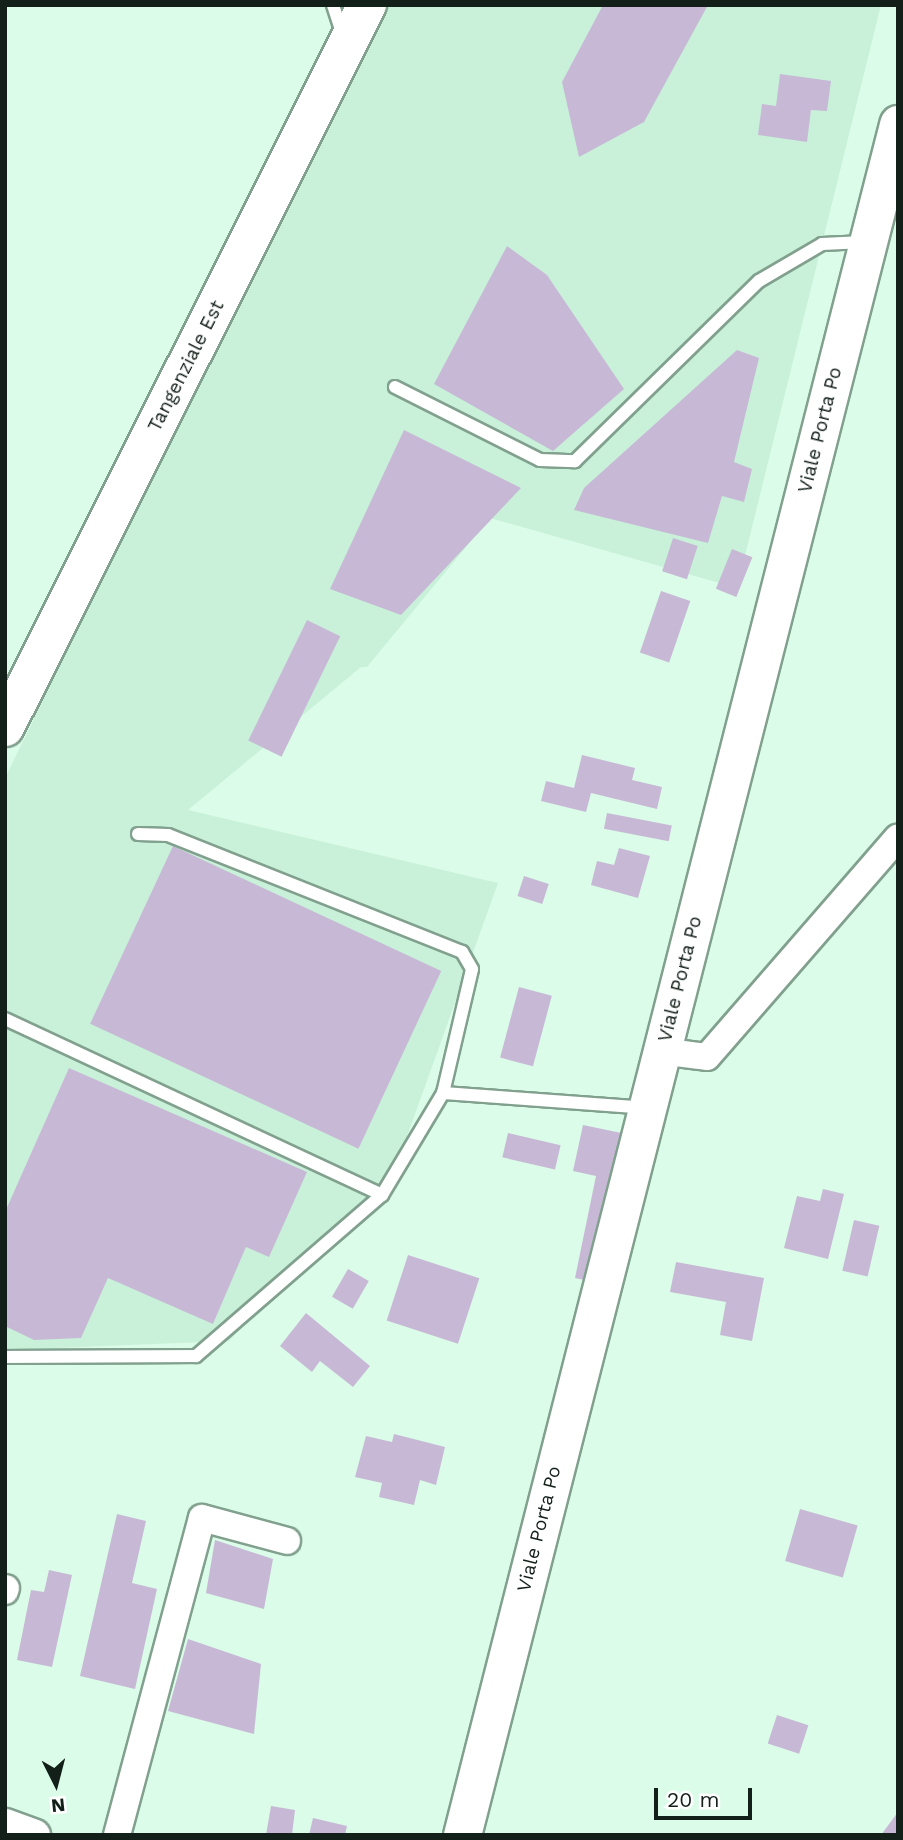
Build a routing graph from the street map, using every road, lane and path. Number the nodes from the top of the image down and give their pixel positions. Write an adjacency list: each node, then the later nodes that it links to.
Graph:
1 (333, 5): 3 (lane)
2 (367, 5): 3 (main road, Tangenziale Est)
3 (347, 46): 7 (main road, Tangenziale Est)
4 (898, 124): 5 (main road, Viale Porta Po)
5 (868, 242): 6 (lane); 11 (main road, Viale Porta Po)
6 (395, 387)
7 (5, 727)
8 (138, 834): 12 (lane)
9 (898, 837): 11 (street)
10 (5, 1018): 14 (lane)
11 (661, 1051): 13 (main road, Viale Porta Po)
12 (443, 1093): 13 (lane); 14 (lane)
13 (646, 1108): 20 (main road, Viale Porta Po)
14 (382, 1195): 15 (lane)
15 (5, 1357)
16 (287, 1541): 19 (street)
17 (5, 1825): 18 (street)
18 (33, 1835)
19 (117, 1835)
20 (462, 1835)

